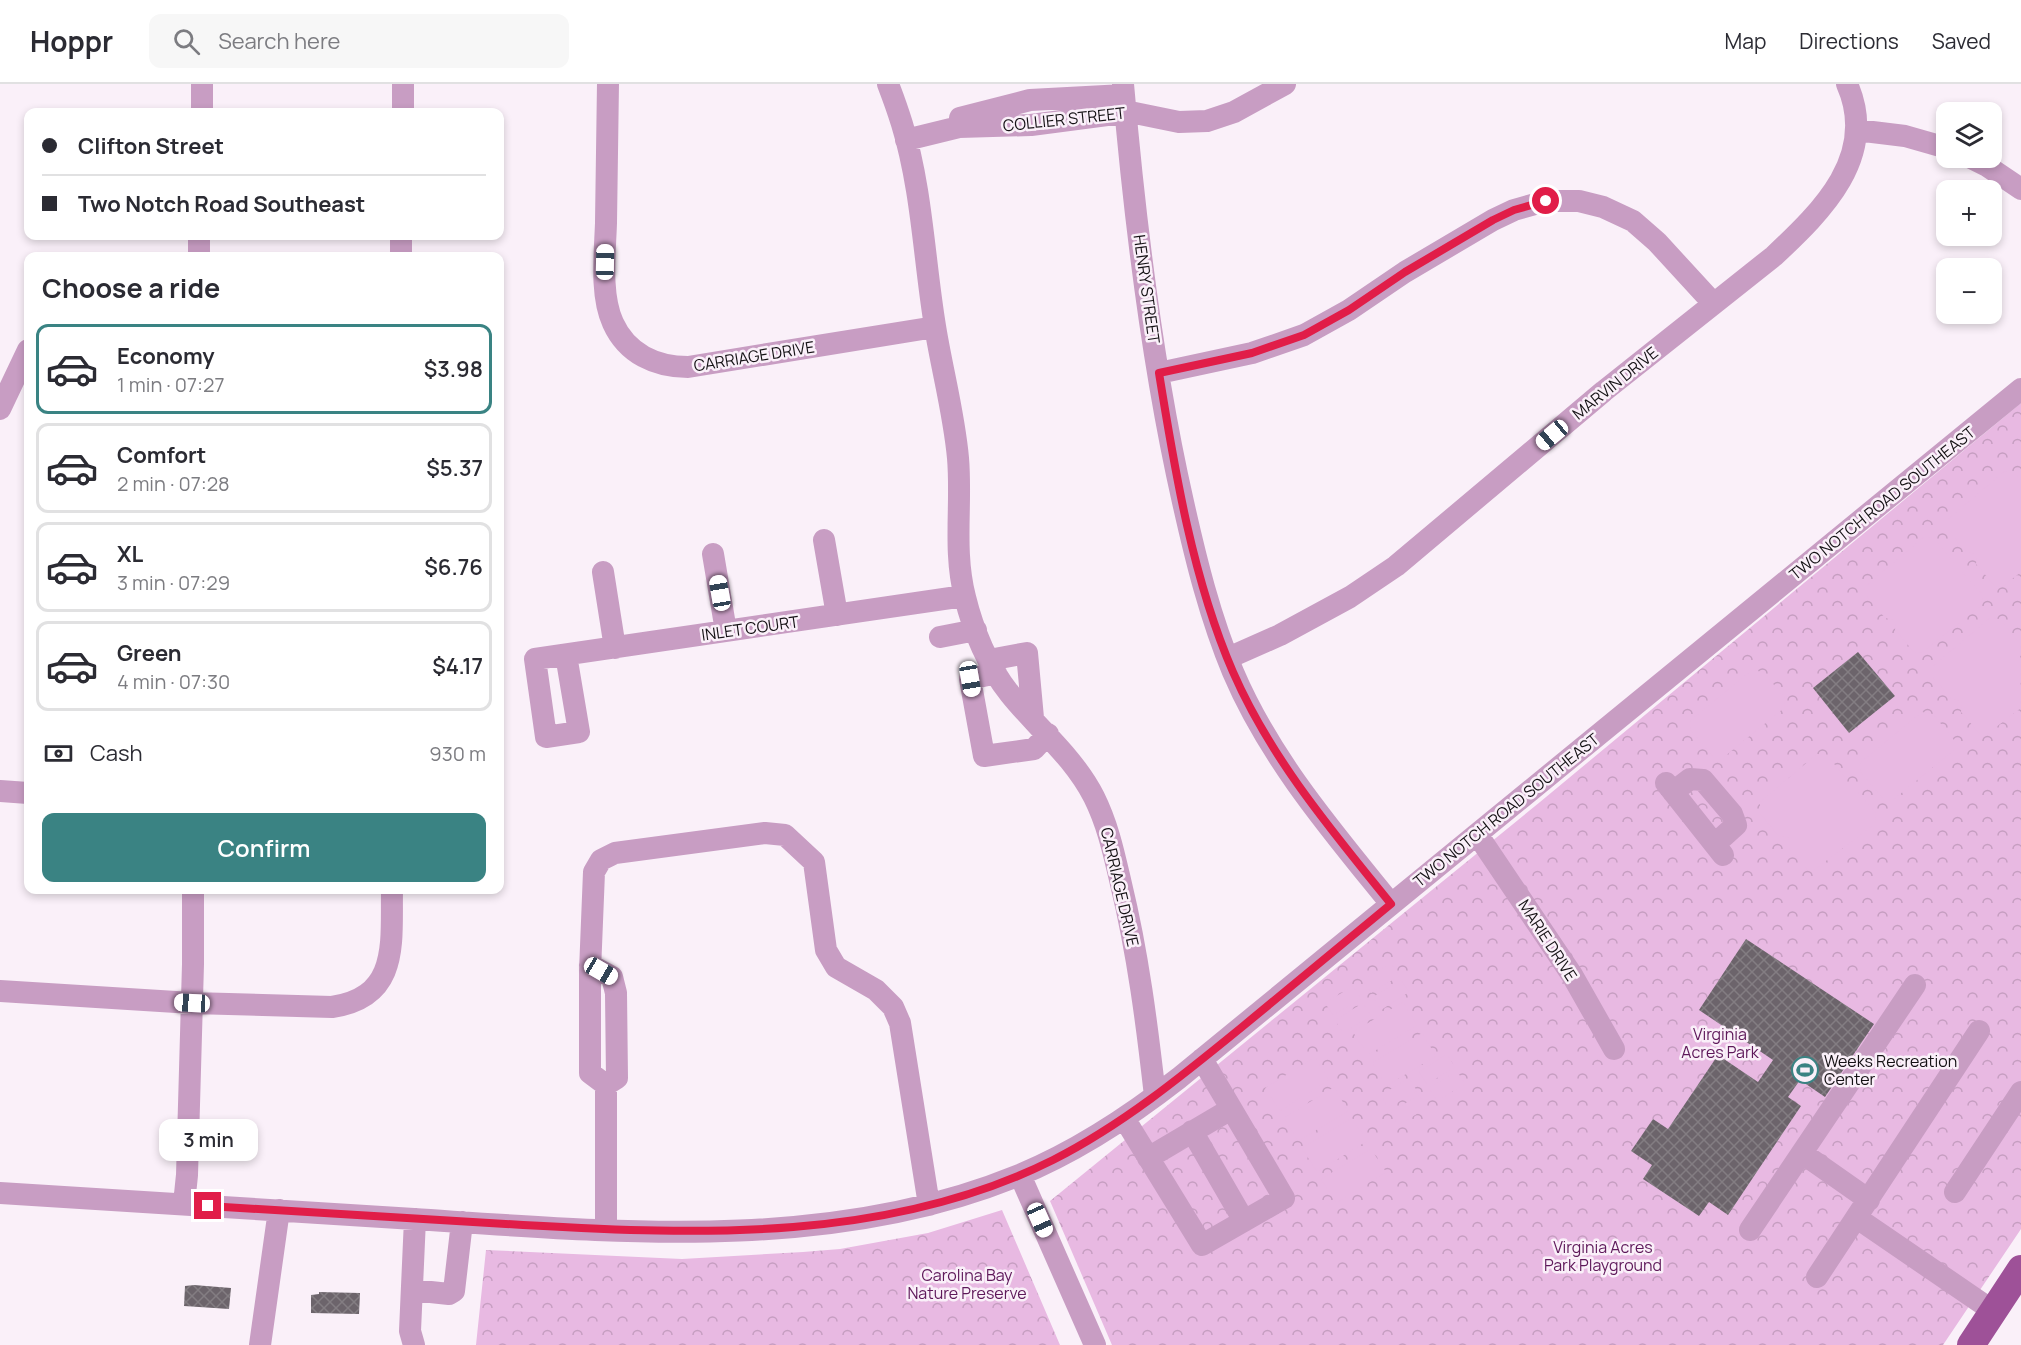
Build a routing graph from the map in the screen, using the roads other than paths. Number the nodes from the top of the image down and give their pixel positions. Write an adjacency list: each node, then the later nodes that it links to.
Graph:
1 (202, 84): 8 (street)
2 (403, 84): 9 (street)
3 (608, 84): 16 (street, CARRIAGE DRIVE)
4 (888, 84): 11 (street, CARRIAGE DRIVE)
5 (1285, 84): 7 (street, COLLIER STREET)
6 (1847, 84): 10 (street, MARVIN DRIVE)
7 (1124, 98): 11 (street, COLLIER STREET); 18 (street, HENRY STREET)
8 (202, 108)
9 (403, 108)
10 (1856, 130): 12 (street); 15 (street, MARVIN DRIVE)
11 (904, 132): 16 (street, CARRIAGE DRIVE)
12 (1936, 145)
13 (1990, 168): 14 (street)
14 (2021, 189)
15 (1713, 303): 18 (street); 31 (street, MARVIN DRIVE)
16 (935, 327): 24 (street, CARRIAGE DRIVE)
17 (24, 358): 20 (street)
18 (1159, 373): 31 (street, HENRY STREET)
19 (2021, 389): 37 (street, TWO NOTCH ROAD SOUTHEAST)
20 (0, 409)
21 (824, 540): 25 (street)
22 (713, 554): 27 (street)
23 (603, 572): 29 (street)
24 (964, 596): 25 (street, INLET COURT); 26 (street, CARRIAGE DRIVE)
25 (837, 615): 27 (street, INLET COURT)
26 (976, 630): 28 (street); 32 (street, CARRIAGE DRIVE)
27 (726, 631): 29 (street, INLET COURT)
28 (940, 637)
29 (615, 648): 30 (street, INLET COURT)
30 (566, 655): 30 (street, INLET COURT)
31 (1228, 658): 40 (street, HENRY STREET)
32 (993, 667): 33 (street, CARRIAGE DRIVE); 33 (street); 33 (street)
33 (1041, 726): 48 (street, CARRIAGE DRIVE)
34 (1669, 787): 34 (street)
35 (0, 791): 36 (street)
36 (24, 793)
37 (1477, 834): 40 (street, TWO NOTCH ROAD SOUTHEAST); 45 (street, MARIE DRIVE)
38 (194, 894): 43 (street)
39 (392, 894): 43 (street)
40 (1391, 904): 46 (street, TWO NOTCH ROAD SOUTHEAST)
41 (1915, 985): 52 (street)
42 (0, 991): 43 (street)
43 (192, 1003): 57 (street)
44 (1979, 1031): 59 (street)
45 (1614, 1049)
46 (1202, 1059): 48 (street, TWO NOTCH ROAD SOUTHEAST); 49 (street)
47 (2021, 1092): 55 (street)
48 (1155, 1096): 50 (street, TWO NOTCH ROAD SOUTHEAST)
49 (1231, 1109): 51 (street); 62 (street)
50 (1124, 1118): 53 (street); 54 (street, TWO NOTCH ROAD SOUTHEAST)
51 (1192, 1131): 53 (street); 62 (street)
52 (1802, 1153): 59 (street); 65 (street)
53 (1148, 1158): 62 (street)
54 (1020, 1175): 58 (street, TWO NOTCH ROAD SOUTHEAST); 72 (street)
55 (1955, 1192)
56 (0, 1193): 57 (street, TWO NOTCH ROAD SOUTHEAST)
57 (184, 1204): 60 (street, TWO NOTCH ROAD SOUTHEAST)
58 (929, 1205): 64 (street, TWO NOTCH ROAD SOUTHEAST); 64 (street)
59 (1863, 1209): 67 (street); 69 (street)
60 (279, 1210): 61 (street, TWO NOTCH ROAD SOUTHEAST); 70 (street)
61 (415, 1219): 63 (street, TWO NOTCH ROAD SOUTHEAST); 68 (street)
62 (1244, 1221)
63 (462, 1222): 64 (street, TWO NOTCH ROAD SOUTHEAST); 68 (street)
64 (606, 1229)
65 (1750, 1230)
66 (2020, 1273): 69 (main road)
67 (1817, 1276)
68 (412, 1290): 71 (street)
69 (1993, 1311): 73 (main road)
70 (260, 1345)
71 (414, 1345)
72 (1095, 1345)
73 (1971, 1345)

